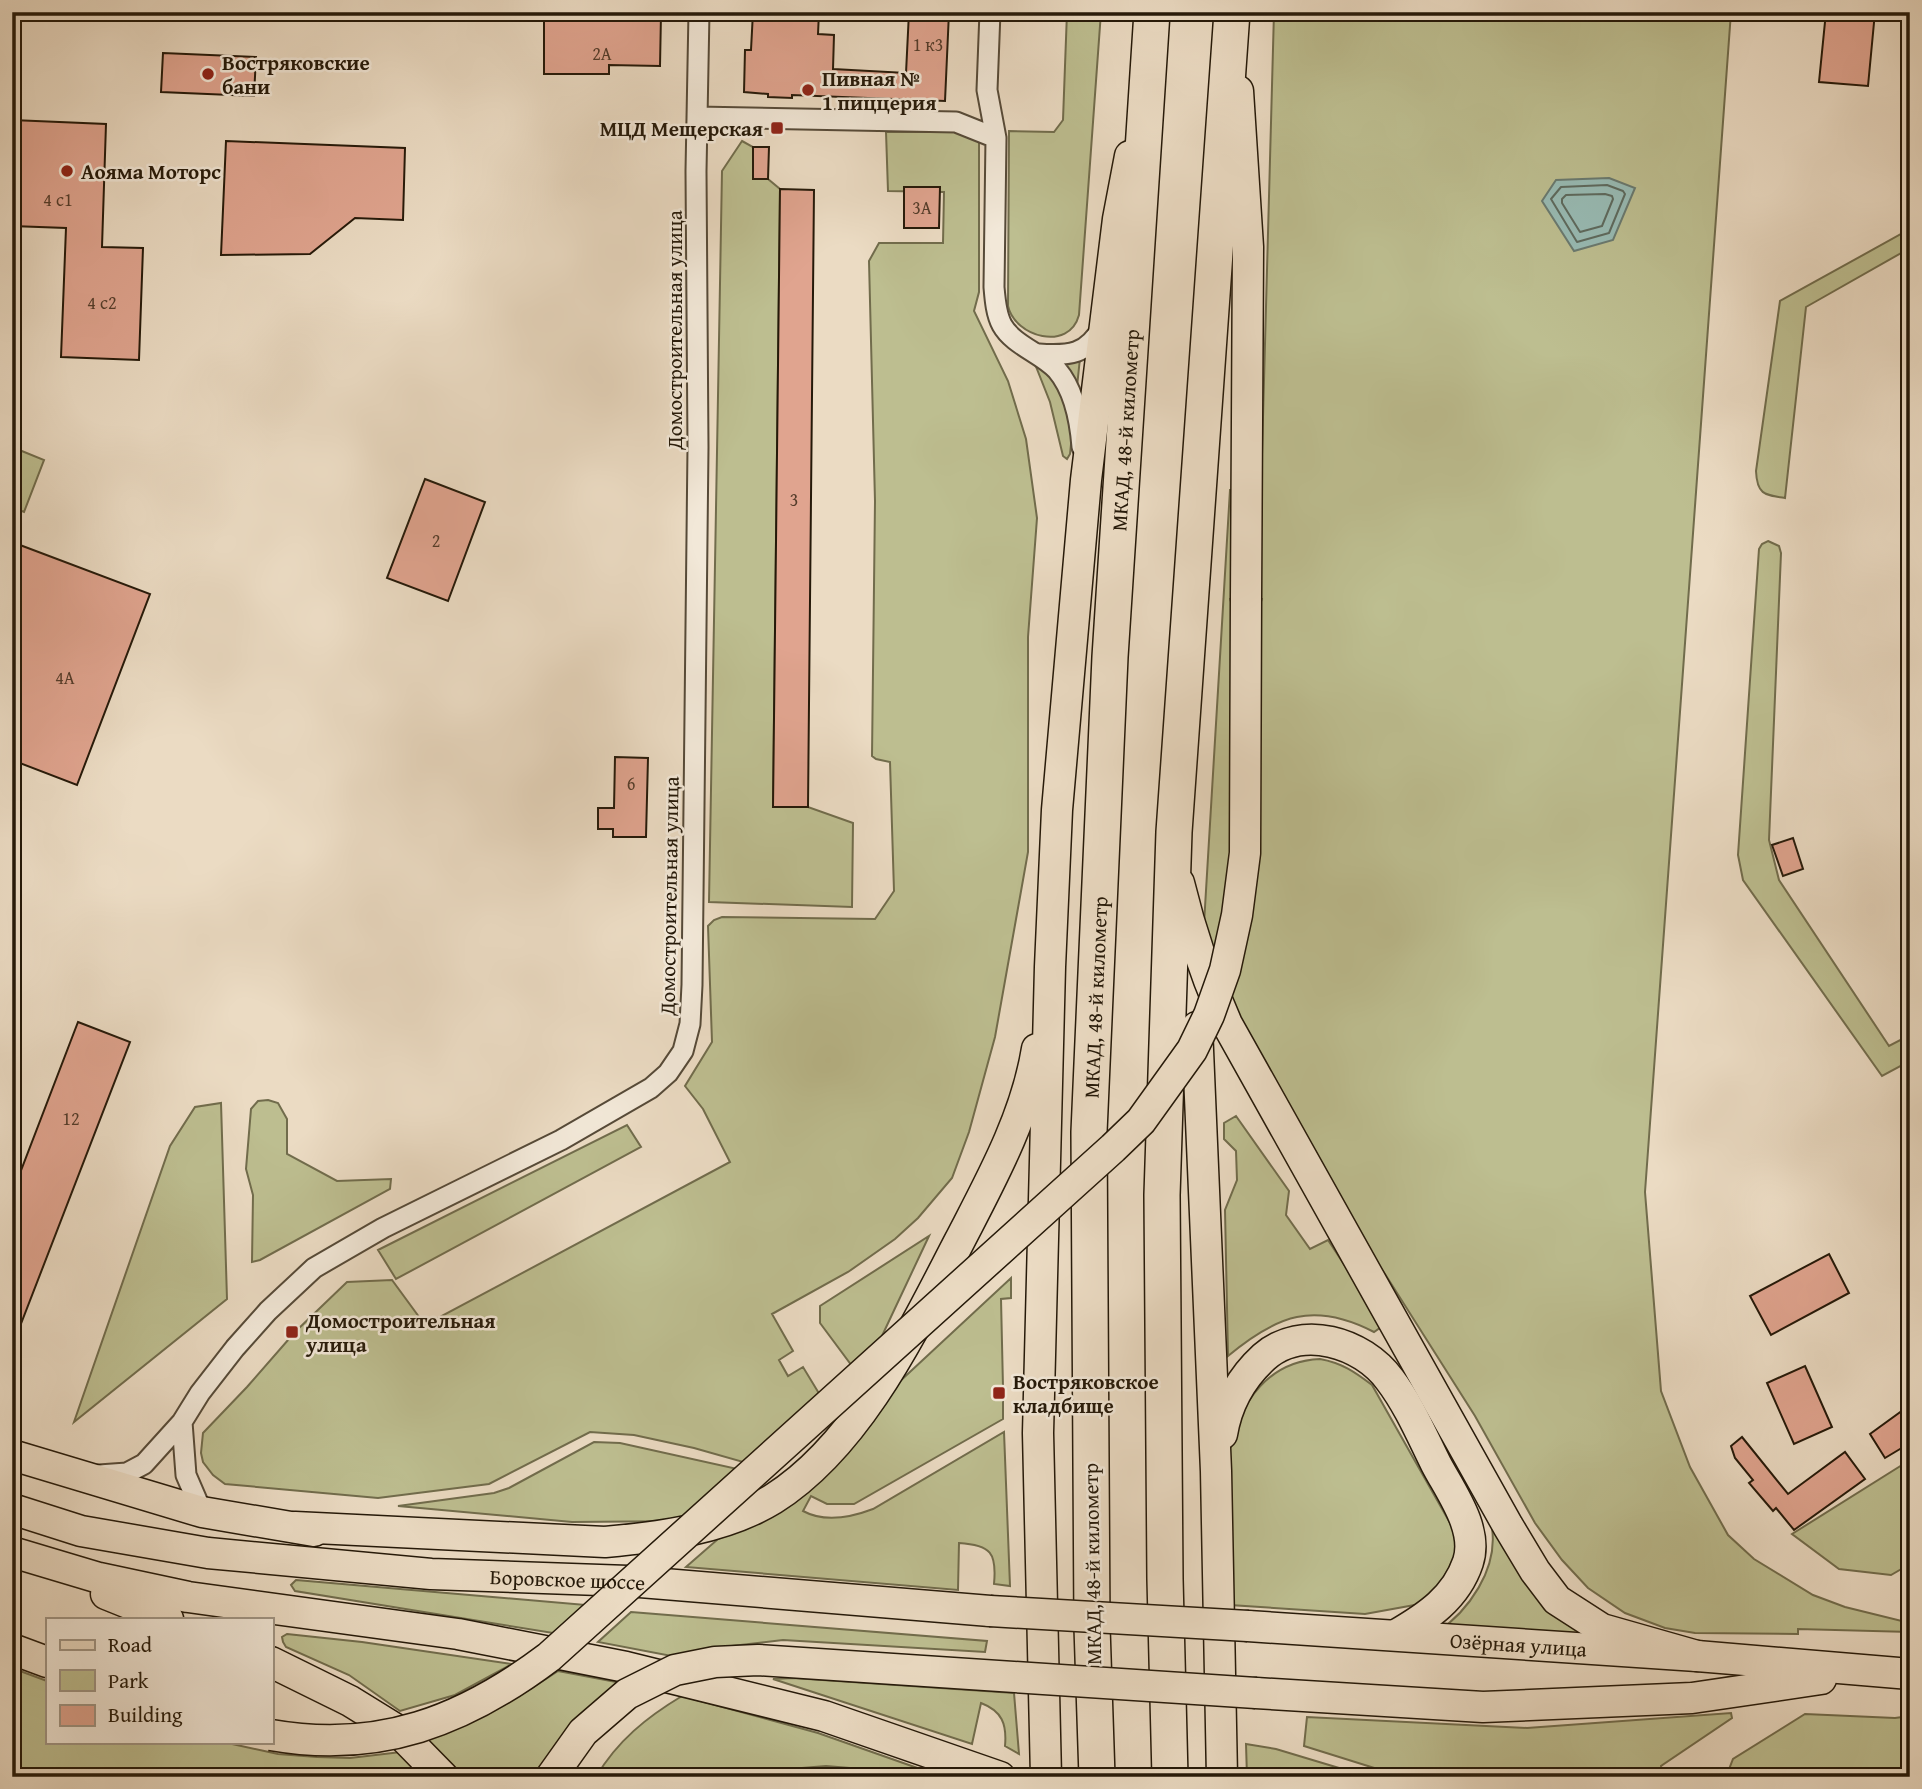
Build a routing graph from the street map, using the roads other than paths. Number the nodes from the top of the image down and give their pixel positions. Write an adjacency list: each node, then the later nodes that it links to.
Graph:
1 (699, 12): 6 (street, Домостроительная улица)
2 (990, 12): 7 (street)
3 (1152, 12): 5 (highway, МКАД, 48-й километр)
4 (1232, 15): 11 (highway); 32 (main road, bridge)
5 (1147, 74): 8 (main road); 37 (highway, МКАД, 48-й километр)
6 (696, 117): 7 (street); 14 (street, Домостроительная улица)
7 (996, 138): 9 (street)
8 (1105, 322): 9 (street); 10 (main road)
9 (1039, 354): 10 (street)
10 (1086, 480): 13 (main road)
11 (1174, 832): 12 (main road); 38 (highway)
12 (1194, 943): 16 (main road); 27 (main road)
13 (1050, 967): 20 (main road); 36 (main road)
14 (182, 1422): 17 (street, Домостроительная улица); 19 (street)
15 (12, 1454): 17 (main road)
16 (1216, 1471): 25 (main road); 39 (main road)
17 (81, 1476): 19 (main road)
18 (12, 1509): 22 (main road, Боровское шоссе)
19 (202, 1512): 20 (main road)
20 (295, 1527): 22 (main road)
21 (12, 1553): 23 (main road); 35 (main road)
22 (545, 1576): 24 (main road, Боровское шоссе, bridge)
23 (166, 1618)
24 (1128, 1619): 25 (main road, Озёрная улица, bridge)
25 (1396, 1635): 27 (main road, Озёрная улица)
26 (12, 1650): 28 (main road)
27 (1697, 1656): 30 (main road, Озёрная улица)
28 (46, 1662)
29 (273, 1663): 33 (main road)
30 (1870, 1671): 31 (main road, Озёрная улица); 34 (main road, bridge)
31 (1910, 1674)
32 (273, 1735)
33 (443, 1777)
34 (551, 1777)
35 (1000, 1777)
36 (1046, 1777)
37 (1097, 1777)
38 (1170, 1777)
39 (1222, 1777)

